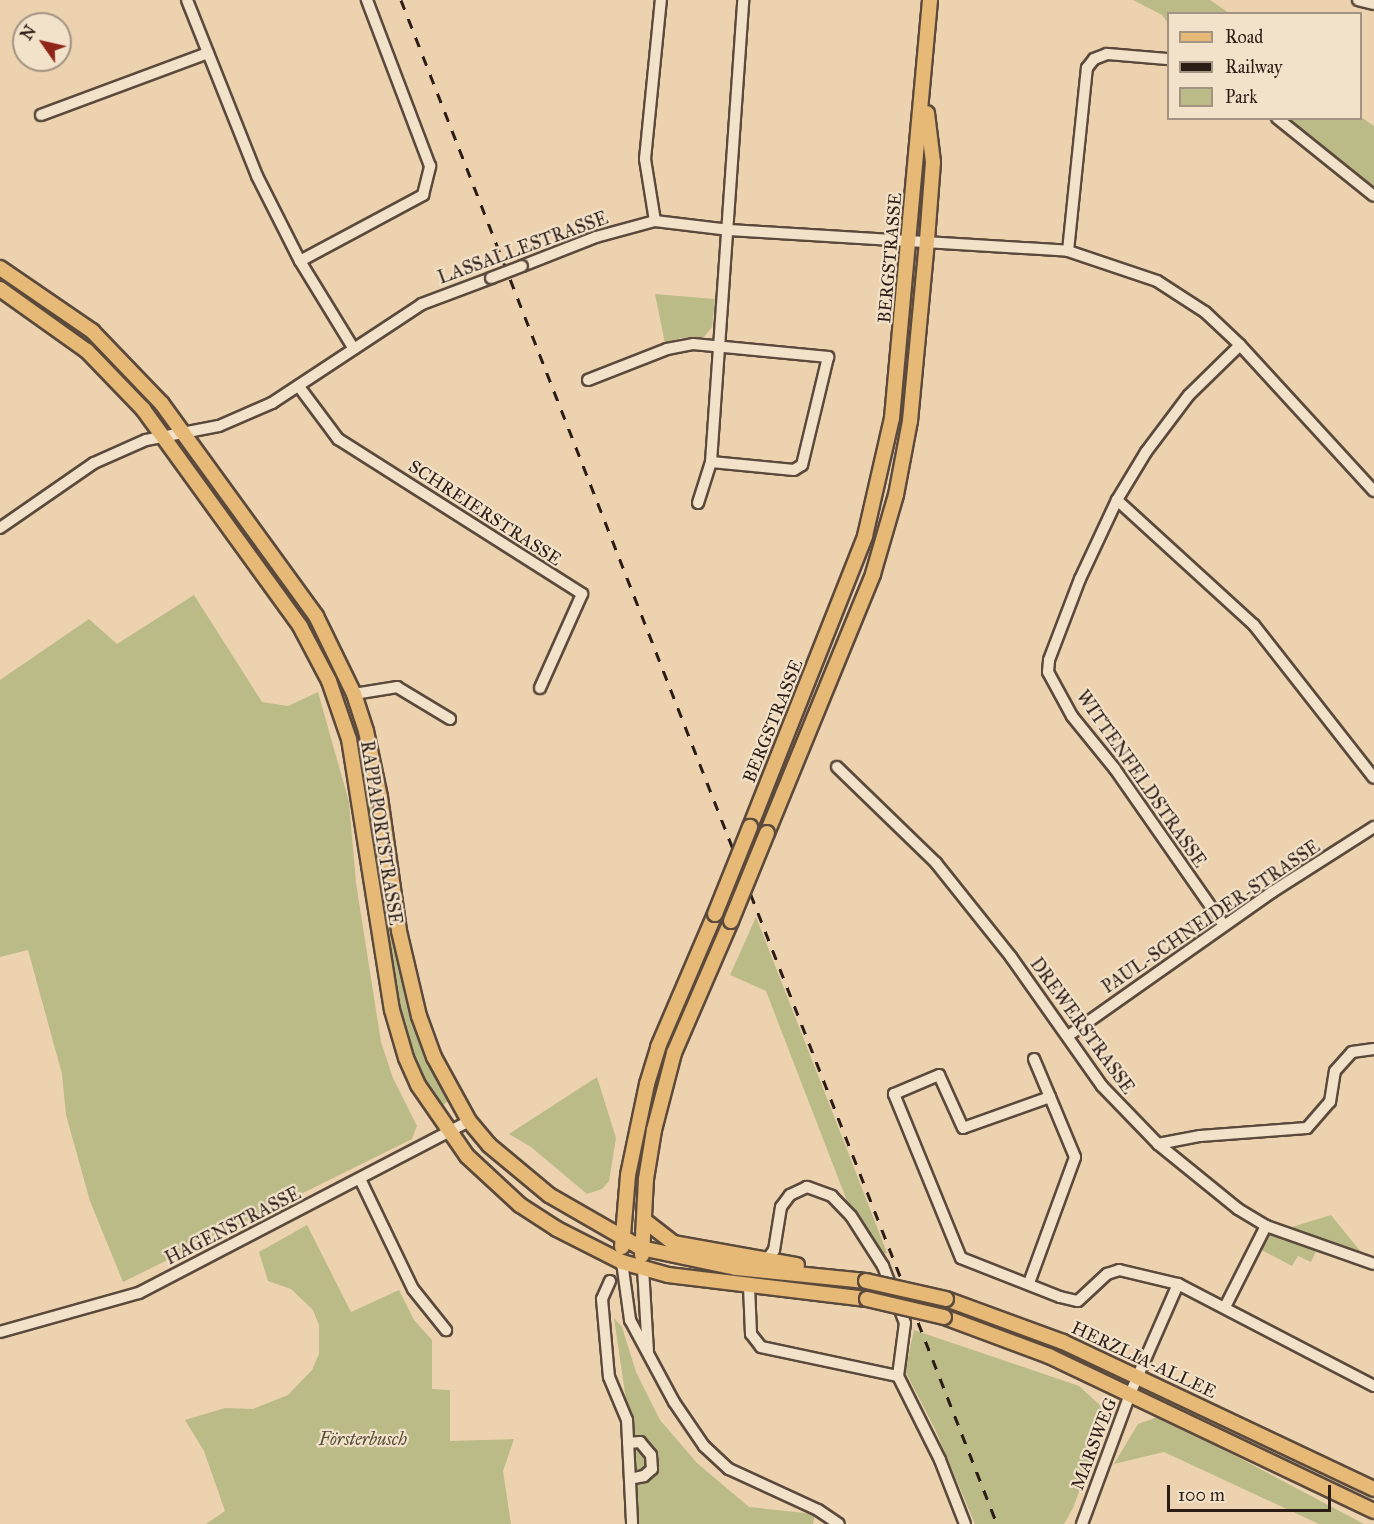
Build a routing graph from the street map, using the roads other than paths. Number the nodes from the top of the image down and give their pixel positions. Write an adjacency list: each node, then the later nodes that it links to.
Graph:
1 (187, 0): 8 (street)
2 (367, 0): 19 (street)
3 (661, 0): 14 (street)
4 (743, 0): 15 (street)
5 (930, 0): 10 (main road, BERGSTRASSE)
6 (1358, 0): 7 (street)
7 (1374, 4)
8 (208, 53): 11 (street); 19 (street)
9 (1167, 59): 18 (street)
10 (924, 81): 16 (main road, BERGSTRASSE); 17 (main road, BERGSTRASSE)
11 (41, 115)
12 (1279, 120): 13 (street)
13 (1374, 196)
14 (655, 221): 15 (street, LASSALLESTRASSE); 24 (street, LASSALLESTRASSE, bridge)
15 (729, 230): 16 (street, LASSALLESTRASSE); 23 (street)
16 (910, 239): 17 (street, LASSALLESTRASSE); 51 (main road, BERGSTRASSE, bridge)
17 (927, 240): 18 (street, LASSALLESTRASSE); 49 (main road, BERGSTRASSE, bridge)
18 (1068, 251): 22 (street, LASSALLESTRASSE)
19 (300, 261): 24 (street)
20 (0, 268): 27 (main road, RAPPAPORTSTRASSE)
21 (0, 289): 28 (main road, RAPPAPORTSTRASSE)
22 (1240, 345): 30 (street, LASSALLESTRASSE); 31 (street, WITTENFELDSTRASSE)
23 (718, 348): 25 (street); 29 (street); 29 (street)
24 (354, 349): 26 (street, LASSALLESTRASSE)
25 (588, 380)
26 (300, 388): 27 (street, LASSALLESTRASSE); 34 (street, SCHREIERSTRASSE)
27 (183, 433): 28 (street, LASSALLESTRASSE); 35 (main road, RAPPAPORTSTRASSE)
28 (165, 436): 33 (street, LASSALLESTRASSE); 46 (main road, RAPPAPORTSTRASSE)
29 (711, 462): 32 (street)
30 (1374, 490)
31 (1117, 500): 38 (street); 40 (street, WITTENFELDSTRASSE)
32 (698, 503)
33 (0, 528)
34 (540, 688)
35 (354, 694): 36 (street); 45 (main road, RAPPAPORTSTRASSE)
36 (450, 719)
37 (837, 767): 41 (street, DREWERSTRASSE)
38 (1374, 778)
39 (1374, 827): 40 (street, PAUL-SCHNEIDER-STRASSE)
40 (1223, 924): 41 (street, PAUL-SCHNEIDER-STRASSE)
41 (1068, 1036): 47 (street, DREWERSTRASSE)
42 (1374, 1049): 47 (street)
43 (1034, 1059): 44 (street)
44 (1050, 1097): 58 (street); 58 (street)
45 (470, 1121): 46 (street, HAGENSTRASSE); 51 (main road, RAPPAPORTSTRASSE)
46 (449, 1134): 48 (street, HAGENSTRASSE); 53 (main road, RAPPAPORTSTRASSE)
47 (1158, 1144): 50 (street, DREWERSTRASSE)
48 (360, 1179): 62 (street); 63 (street, HAGENSTRASSE)
49 (644, 1220): 52 (main road, BERGSTRASSE); 55 (main road)
50 (1266, 1226): 54 (street, DREWERSTRASSE); 61 (street)
51 (622, 1239): 52 (main road, HERZLIA-ALLEE); 53 (main road, BERGSTRASSE)
52 (642, 1248): 55 (main road, HERZLIA-ALLEE); 56 (main road, BERGSTRASSE)
53 (622, 1262): 56 (main road, HERZLIA-ALLEE); 64 (street, BERGSTRASSE)
54 (1374, 1264)
55 (764, 1265): 65 (street); 66 (main road, HERZLIA-ALLEE, bridge)
56 (644, 1268): 60 (main road, HERZLIA-ALLEE); 64 (street, BERGSTRASSE)
57 (609, 1281): 69 (street)
58 (1029, 1283): 59 (street)
59 (1178, 1284): 61 (street); 66 (street, MARSWEG)
60 (749, 1286): 65 (street); 68 (main road, HERZLIA-ALLEE, bridge)
61 (1225, 1307): 67 (street)
62 (446, 1330)
63 (0, 1332)
64 (649, 1357): 74 (street, BERGSTRASSE)
65 (898, 1376): 75 (street)
66 (1140, 1377): 68 (street, MARSWEG); 71 (main road, HERZLIA-ALLEE)
67 (1374, 1386)
68 (1130, 1394): 72 (main road, HERZLIA-ALLEE); 76 (street, MARSWEG)
69 (628, 1443): 70 (street); 70 (street)
70 (630, 1479): 73 (street)
71 (1374, 1489)
72 (1374, 1512)
73 (632, 1524)
74 (839, 1524)
75 (965, 1524)
76 (1082, 1524)

